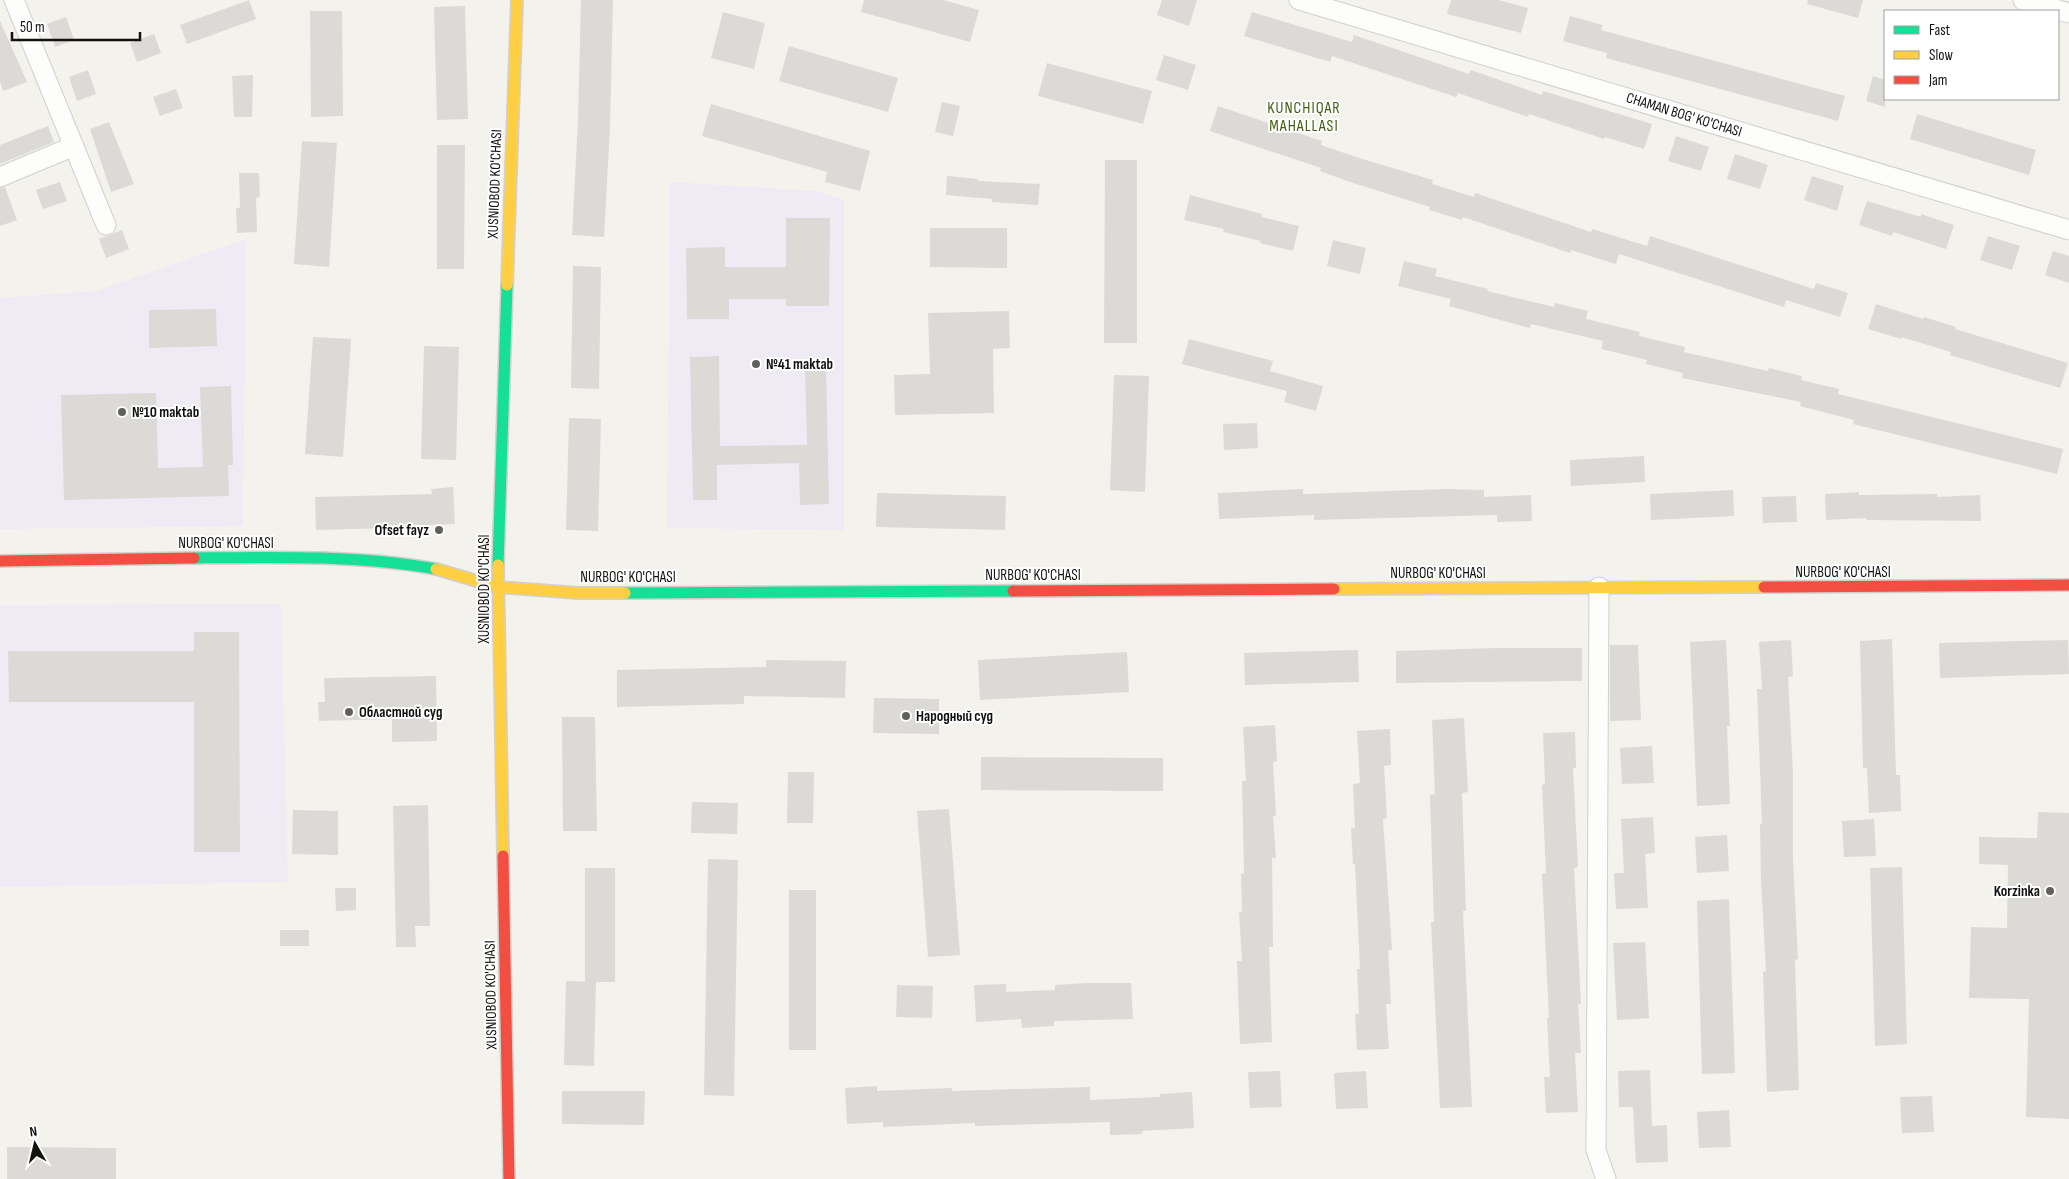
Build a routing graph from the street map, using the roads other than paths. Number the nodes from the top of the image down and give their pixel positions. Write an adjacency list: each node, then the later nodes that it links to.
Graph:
1 (14, 0): 6 (street)
2 (517, 0): 12 (street, XUSNIOBOD KO'CHASI)
3 (1299, 0): 9 (street, CHAMAN BOG' KO'CHASI)
4 (2023, 0): 5 (street)
5 (2058, 10)
6 (74, 146): 7 (street); 8 (street)
7 (0, 177)
8 (106, 225)
9 (2069, 230)
10 (0, 561): 12 (street, NURBOG' KO'CHASI)
11 (2069, 585): 13 (street, NURBOG' KO'CHASI)
12 (497, 587): 13 (street, NURBOG' KO'CHASI); 14 (street, XUSNIOBOD KO'CHASI)
13 (1600, 587): 15 (street)
14 (509, 1179)
15 (1606, 1179)

